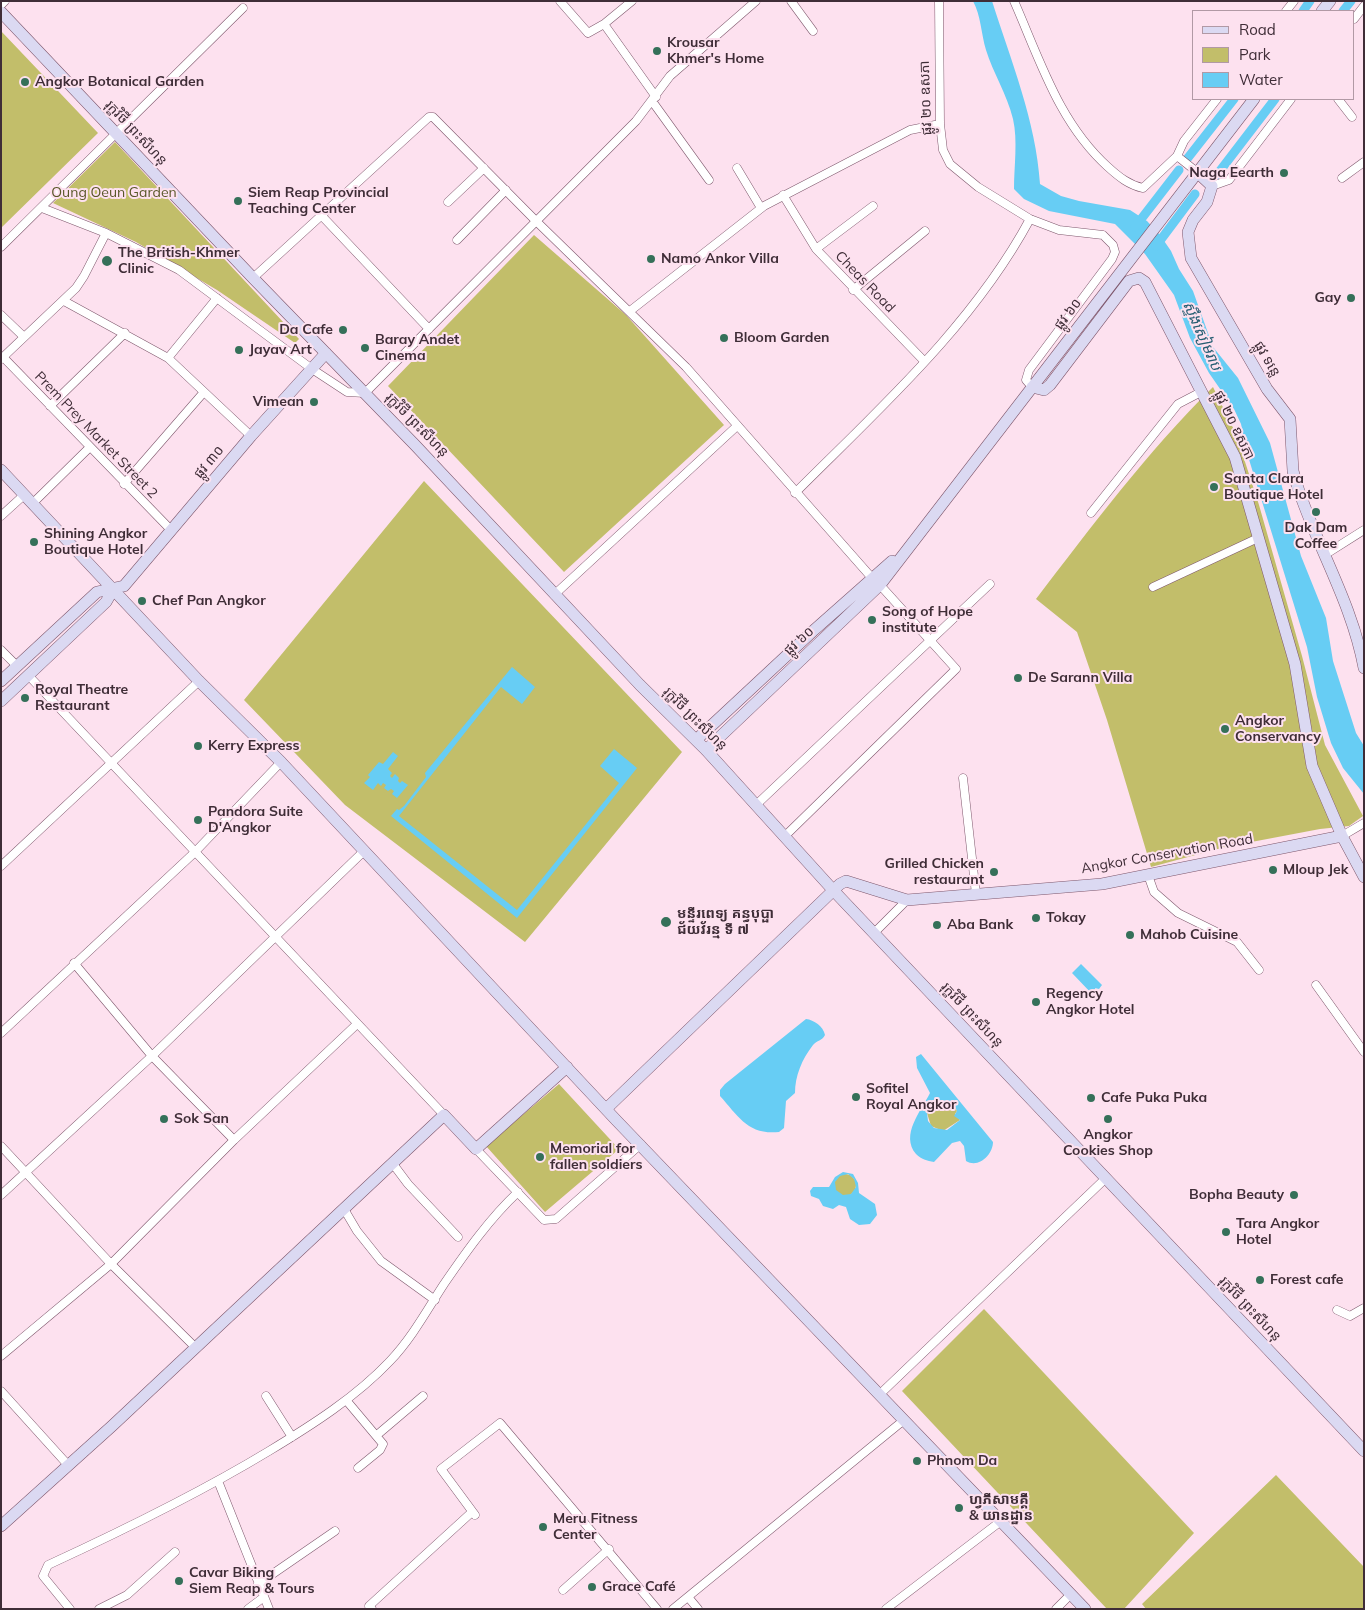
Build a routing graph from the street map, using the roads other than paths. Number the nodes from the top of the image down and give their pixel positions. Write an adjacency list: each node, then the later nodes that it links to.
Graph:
1 (5, 1): 8 (street)
2 (560, 1): 13 (street)
3 (632, 1): 13 (street)
4 (756, 1): 15 (street)
5 (791, 1): 14 (street)
6 (938, 1): 21 (street, ផ្លូវ ២០ ឧសភា)
7 (1014, 1): 23 (street)
8 (1, 5)
9 (1364, 6): 12 (street)
10 (243, 8): 22 (street)
11 (1, 12): 22 (street, រុក្ខវិថី ព្រះសីហនុ)
12 (1355, 18)
13 (604, 24): 15 (street)
14 (813, 31)
15 (654, 99): 29 (street); 39 (street)
16 (1216, 100): 23 (street)
17 (1253, 100): 27 (street, ផ្លូវ ៦០)
18 (1290, 100): 30 (street)
19 (1339, 100): 20 (street)
20 (1352, 117)
21 (940, 124): 32 (street); 38 (street, ផ្លូវ ២០ ឧសភា)
22 (115, 133): 35 (street); 45 (street, រុក្ខវិថី ព្រះសីហនុ)
23 (1177, 156): 27 (street)
24 (1364, 162): 28 (street)
25 (484, 168): 31 (street); 33 (street); 37 (street)
26 (737, 168): 36 (street)
27 (1197, 172): 30 (street); 59 (street, ផ្លូវ ៦០)
28 (1342, 178)
29 (709, 180)
30 (1212, 186): 77 (street, ផ្លូវ ទន្លេ)
31 (506, 190): 39 (street); 42 (street)
32 (783, 195): 36 (street); 44 (street)
33 (448, 202)
34 (873, 206): 44 (street, Cheas Road)
35 (42, 208): 41 (street); 43 (street)
36 (761, 208): 49 (street)
37 (321, 215): 45 (street); 51 (street)
38 (1030, 219): 57 (street); 59 (street, ផ្លូវ ២០ ឧសភា)
39 (536, 221): 49 (street); 51 (street)
40 (925, 231): 46 (street)
41 (106, 233): 47 (street); 48 (street)
42 (457, 240)
43 (1, 247)
44 (816, 249): 46 (street, Cheas Road)
45 (253, 278): 54 (street, រុក្ខវិថី ព្រះសីហនុ)
46 (853, 290): 57 (street, Cheas Road)
47 (217, 298): 56 (street); 58 (street)
48 (64, 301): 52 (street); 53 (street)
49 (630, 311): 64 (street)
50 (1, 315): 53 (street)
51 (428, 329): 62 (street)
52 (125, 334): 56 (street); 63 (street)
53 (24, 338): 55 (street)
54 (326, 352): 58 (street, ផ្លូវ ៣០); 62 (street, រុក្ខវិថី ព្រះសីហនុ)
55 (2, 358): 63 (street, Prem Prey Market Street 2)
56 (168, 358): 60 (street)
57 (924, 361): 69 (street)
58 (312, 369): 62 (street); 65 (street, ផ្លូវ ៣០)
59 (1032, 387): 61 (street, ផ្លូវ ២០ ឧសភា); 78 (street, ផ្លូវ ៦០)
60 (204, 392): 65 (street); 68 (street)
61 (1201, 392): 72 (street); 76 (street, ផ្លូវ ២០ ឧសភា)
62 (365, 393): 82 (street, រុក្ខវិថី ព្រះសីហនុ)
63 (50, 406): 66 (street, Prem Prey Market Street 2)
64 (737, 426): 69 (street); 82 (street)
65 (251, 436): 74 (street, ផ្លូវ ៣០)
66 (89, 448): 68 (street, Prem Prey Market Street 2); 71 (street)
67 (1, 470): 70 (street)
68 (124, 484): 74 (street, Prem Prey Market Street 2)
69 (796, 493): 78 (street)
70 (24, 495): 71 (street); 73 (street)
71 (32, 503): 80 (street)
72 (1091, 513)
73 (1, 516)
74 (171, 530): 80 (street, ផ្លូវ ៣០)
75 (1364, 530): 77 (street)
76 (1258, 538): 81 (street); 99 (street, ផ្លូវ ២០ ឧសភា)
77 (1326, 554): 86 (street, ផ្លូវ ទន្លេ)
78 (876, 581): 83 (street); 91 (street, ផ្លូវ ៦០); 92 (street, ផ្លូវ ៦០)
79 (990, 584): 83 (street)
80 (114, 588): 85 (street, ផ្លូវ ៣០); 87 (street, ផ្លូវ ៣០); 89 (street)
81 (1153, 588)
82 (554, 595): 91 (street, រុក្ខវិថី ព្រះសីហនុ)
83 (930, 641): 96 (street); 98 (street)
84 (1, 650): 85 (street)
85 (17, 666): 88 (street, ផ្លូវ ៣០)
86 (1364, 668)
87 (28, 675): 90 (street, ផ្លូវ ៣០); 94 (street)
88 (1, 681)
89 (199, 681): 93 (street); 94 (street)
90 (1, 701)
91 (696, 740): 92 (street, រុក្ខវិថី ព្រះសីហនុ)
92 (706, 750): 96 (street, រុក្ខវិថី ព្រះសីហនុ)
93 (281, 762): 100 (street); 101 (street)
94 (112, 763): 101 (street); 102 (street)
95 (963, 778): 106 (street)
96 (756, 805): 98 (street, រុក្ខវិថី ព្រះសីហនុ)
97 (1364, 823): 99 (street)
98 (785, 836): 105 (street, រុក្ខវិថី ព្រះសីហនុ)
99 (1342, 836): 103 (street, Angkor Conservation Road); 104 (street, ផ្លូវ ២០ ឧសភា)
100 (364, 852): 109 (street); 117 (street)
101 (194, 853): 109 (street); 110 (street)
102 (1, 866)
103 (1148, 875): 106 (street, Angkor Conservation Road); 111 (street)
104 (1364, 877)
105 (833, 890): 107 (street); 108 (street, រុក្ខវិថី ព្រះសីហនុ); 118 (street)
106 (976, 894): 107 (street, Angkor Conservation Road)
107 (907, 900): 108 (street)
108 (874, 932): 126 (street, រុក្ខវិថី ព្រះសីហនុ)
109 (276, 939): 113 (street); 116 (street)
110 (74, 964): 114 (street); 116 (street)
111 (1259, 970)
112 (1316, 985): 115 (street)
113 (357, 1024): 119 (street); 120 (street)
114 (1, 1034)
115 (1364, 1052)
116 (152, 1056): 120 (street); 125 (street)
117 (567, 1067): 118 (street); 123 (street)
118 (606, 1109): 121 (street)
119 (444, 1115): 123 (street); 124 (street)
120 (234, 1140): 131 (street)
121 (641, 1144): 127 (street); 138 (street)
122 (1, 1146): 125 (street)
123 (476, 1148): 127 (street)
124 (393, 1164): 129 (street); 130 (street)
125 (27, 1172): 128 (street); 131 (street)
126 (1106, 1178): 138 (street); 145 (street, រុក្ខវិថី ព្រះសីហនុ)
127 (518, 1192): 132 (street)
128 (1, 1196)
129 (344, 1210): 132 (street); 135 (street)
130 (458, 1237)
131 (111, 1264): 135 (street); 136 (street)
132 (435, 1300): 141 (street)
133 (1364, 1308): 134 (street)
134 (1337, 1310)
135 (195, 1348): 146 (street)
136 (1, 1356)
137 (1, 1391): 146 (street)
138 (879, 1394): 142 (street)
139 (266, 1396): 144 (street)
140 (423, 1396): 143 (street)
141 (346, 1400): 143 (street); 144 (street)
142 (904, 1420): 149 (street); 158 (street)
143 (377, 1435): 147 (street)
144 (292, 1437): 148 (street)
145 (1364, 1451)
146 (68, 1465): 150 (street)
147 (358, 1468)
148 (218, 1481): 154 (street); 159 (street)
149 (1001, 1521): 156 (street); 167 (street)
150 (1, 1526)
151 (336, 1531): 154 (street)
152 (609, 1549): 155 (street); 163 (street); 164 (street)
153 (175, 1552): 160 (street)
154 (258, 1584): 157 (street)
155 (563, 1590)
156 (1071, 1594): 168 (street); 169 (street)
157 (264, 1597): 161 (street); 162 (street)
158 (688, 1597): 165 (street); 166 (street)
159 (70, 1609)
160 (98, 1609)
161 (248, 1609)
162 (270, 1609)
163 (372, 1609)
164 (657, 1609)
165 (672, 1609)
166 (698, 1609)
167 (886, 1609)
168 (1056, 1609)
169 (1084, 1609)

